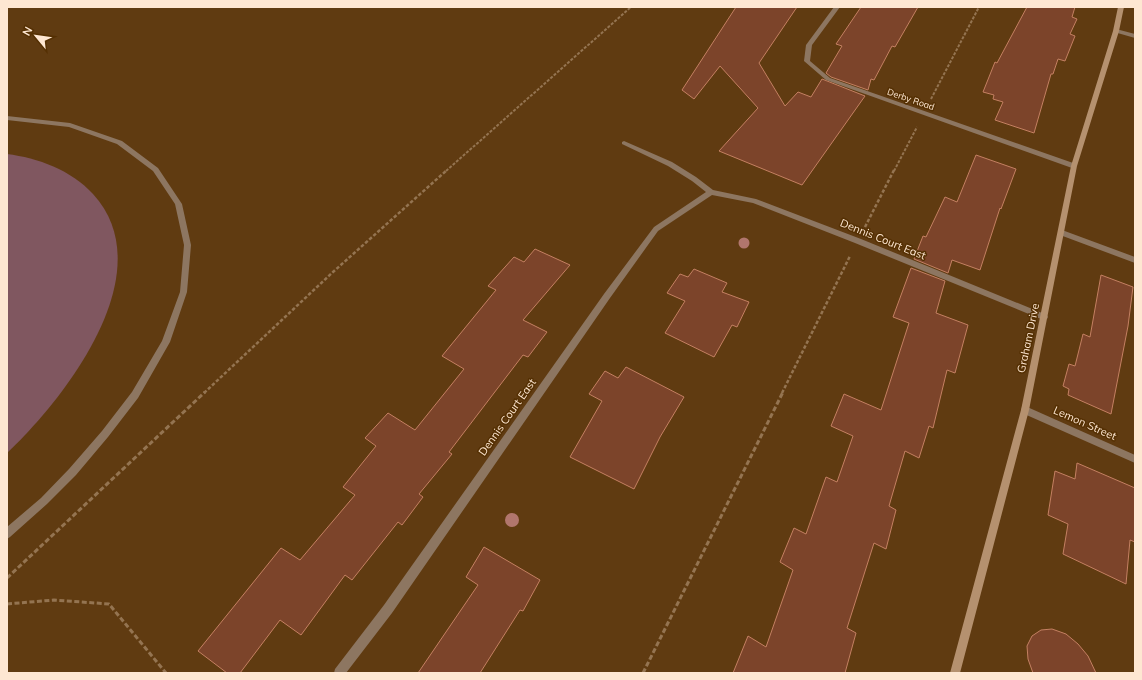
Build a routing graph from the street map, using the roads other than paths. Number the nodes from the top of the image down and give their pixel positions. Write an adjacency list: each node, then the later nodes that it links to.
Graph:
1 (837, 7): 7 (street, Derby Road)
2 (1121, 7): 3 (street, Graham Drive)
3 (1116, 31): 4 (street); 7 (street, Graham Drive)
4 (1135, 36)
5 (7, 118): 14 (street)
6 (624, 143): 8 (street, Dennis Court East)
7 (1074, 166): 9 (street, Graham Drive)
8 (711, 192): 11 (street, Dennis Court East); 15 (street, Dennis Court East)
9 (1062, 233): 10 (street); 11 (street, Graham Drive)
10 (1135, 260)
11 (1044, 317): 12 (street, Graham Drive)
12 (1025, 410): 13 (street, Lemon Street); 16 (street, Graham Drive)
13 (1135, 459)
14 (7, 534)
15 (339, 673)
16 (955, 673)

